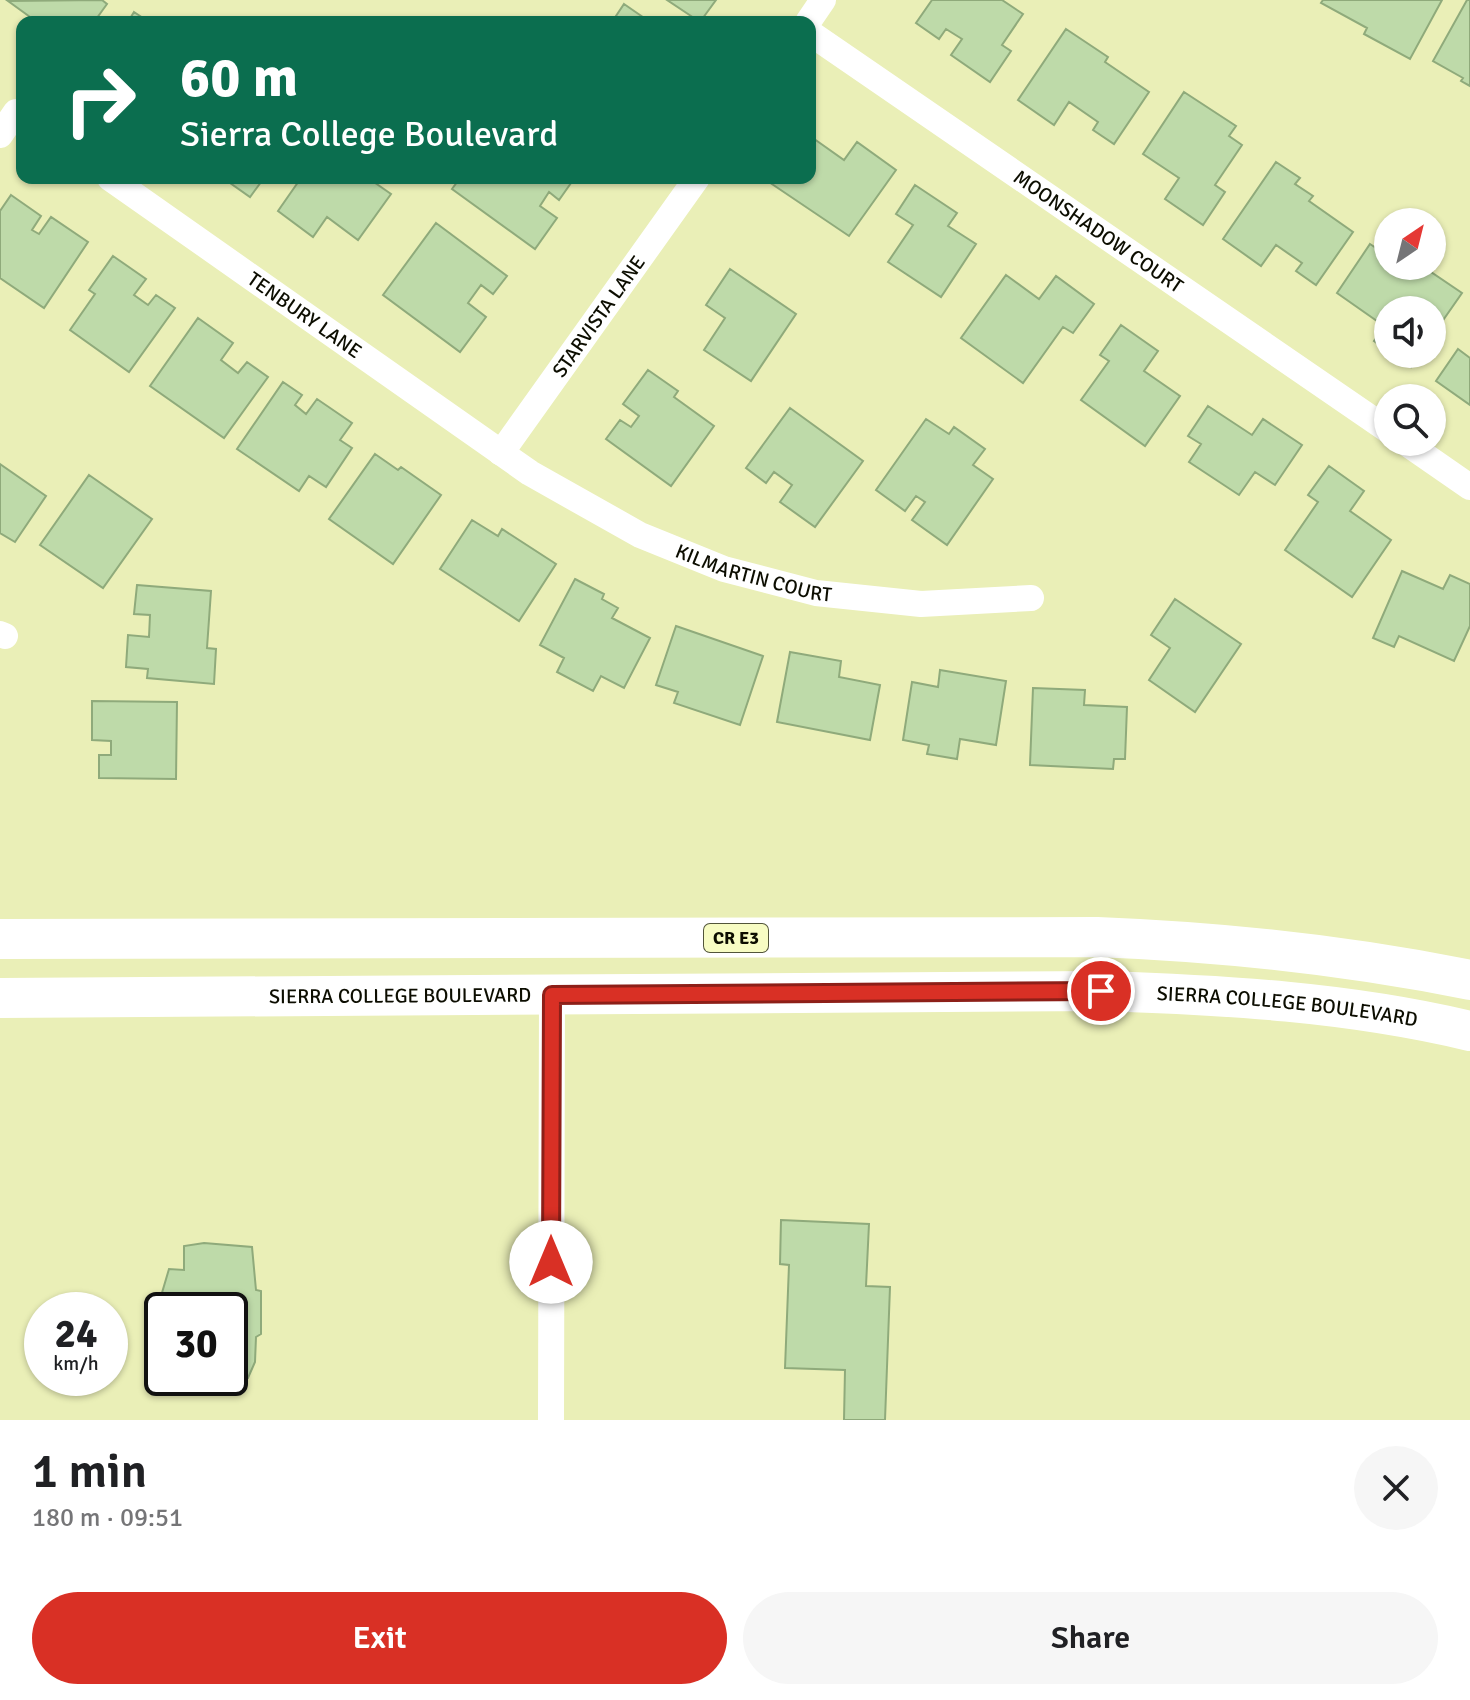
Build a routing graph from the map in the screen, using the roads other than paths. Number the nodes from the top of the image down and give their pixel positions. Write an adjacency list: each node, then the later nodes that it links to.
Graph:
1 (816, 37): 6 (street, MOONSHADOW COURT)
2 (13, 110): 3 (street)
3 (0, 135)
4 (119, 184): 7 (street, TENBURY LANE)
5 (693, 184): 7 (street, STARVISTA LANE)
6 (1374, 420)
7 (501, 453): 10 (street, KILMARTIN COURT)
8 (1425, 456): 9 (street)
9 (1470, 487)
10 (1031, 598)
11 (0, 939): 12 (main road, CR E3)
12 (1470, 980)
13 (552, 995): 14 (main road, SIERRA COLLEGE BOULEVARD); 15 (main road, SIERRA COLLEGE BOULEVARD); 16 (street)
14 (0, 998)
15 (1470, 1031)
16 (551, 1420)

